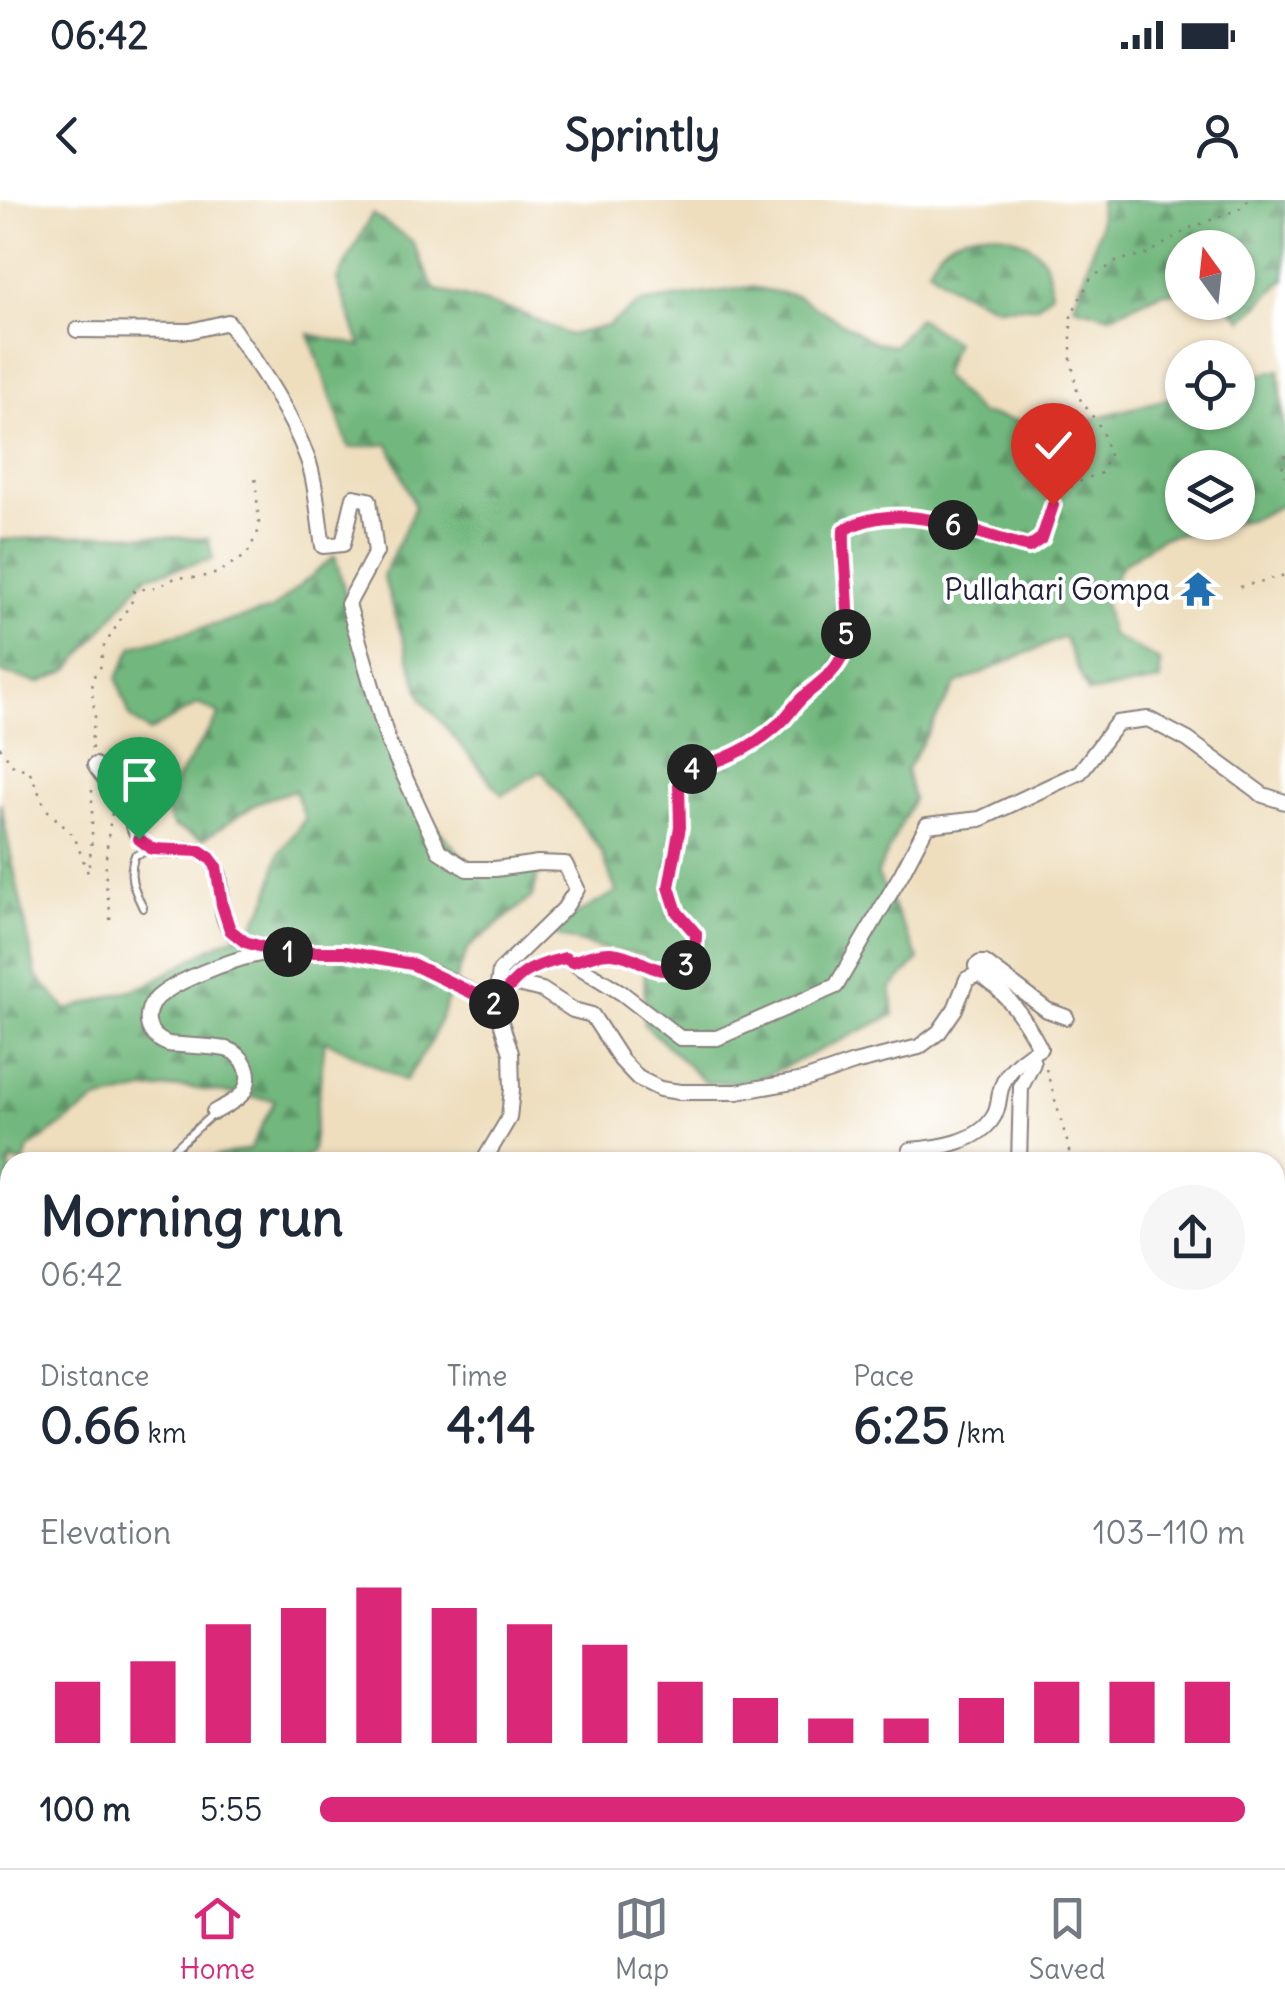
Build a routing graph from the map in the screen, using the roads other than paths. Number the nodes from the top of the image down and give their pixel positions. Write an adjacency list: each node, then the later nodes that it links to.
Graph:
1 (77, 330): 9 (street)
2 (97, 769): 4 (street)
3 (1285, 802): 8 (street)
4 (152, 849): 5 (lane); 6 (street)
5 (142, 908)
6 (270, 952): 9 (street); 12 (street)
7 (979, 974): 8 (street); 10 (street); 11 (street)
8 (512, 983): 9 (street)
9 (495, 1004): 15 (street)
10 (1066, 1017)
11 (1035, 1051): 13 (street); 16 (street)
12 (214, 1112): 14 (lane)
13 (910, 1150)
14 (171, 1152)
15 (489, 1152)
16 (1019, 1152)

